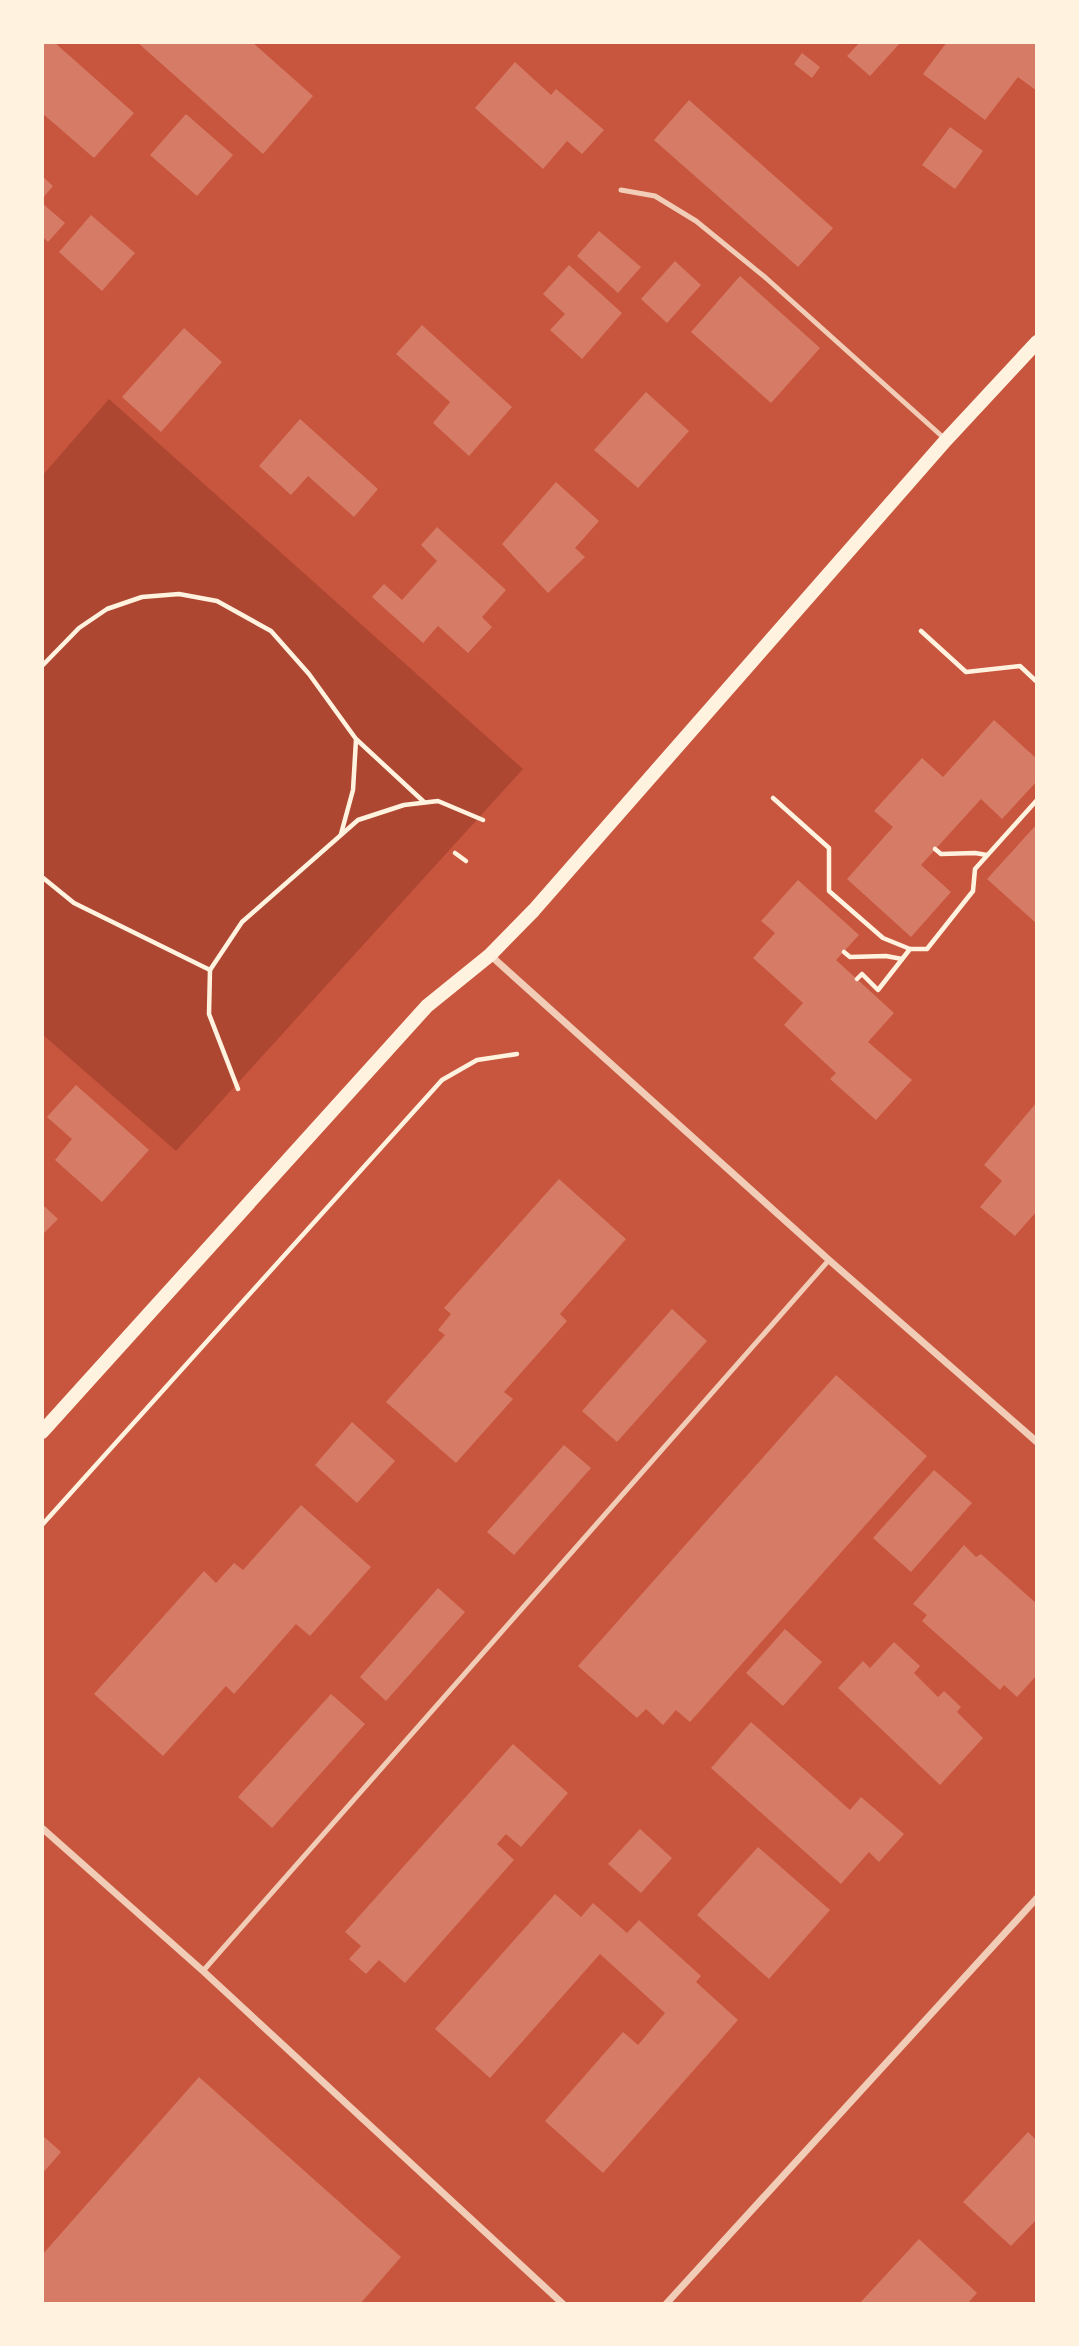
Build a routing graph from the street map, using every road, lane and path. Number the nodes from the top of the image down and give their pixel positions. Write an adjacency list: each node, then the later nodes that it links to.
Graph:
1 (621, 190): 3 (lane)
2 (1037, 342): 3 (main road)
3 (946, 440): 20 (main road)
4 (921, 631): 6 (path)
5 (42, 666): 7 (path)
6 (1037, 682)
7 (356, 739): 10 (path); 12 (path)
8 (773, 799): 18 (path)
9 (1037, 800): 15 (path)
10 (424, 802): 11 (path); 12 (path)
11 (483, 820)
12 (341, 834): 22 (path)
13 (936, 849): 15 (path)
14 (455, 853): 16 (path)
15 (988, 855): 18 (path)
16 (466, 861)
17 (42, 877): 22 (path)
18 (910, 949): 21 (path)
19 (844, 952): 21 (path)
20 (490, 955): 26 (street); 27 (main road)
21 (903, 959): 23 (path)
22 (209, 970): 25 (path)
23 (857, 979)
24 (517, 1054): 29 (path)
25 (239, 1090)
26 (829, 1260): 28 (street); 32 (lane)
27 (42, 1432)
28 (1037, 1442)
29 (42, 1525)
30 (42, 1828): 32 (street)
31 (1037, 1898): 34 (street)
32 (203, 1971): 33 (street)
33 (563, 2304)
34 (666, 2304)

